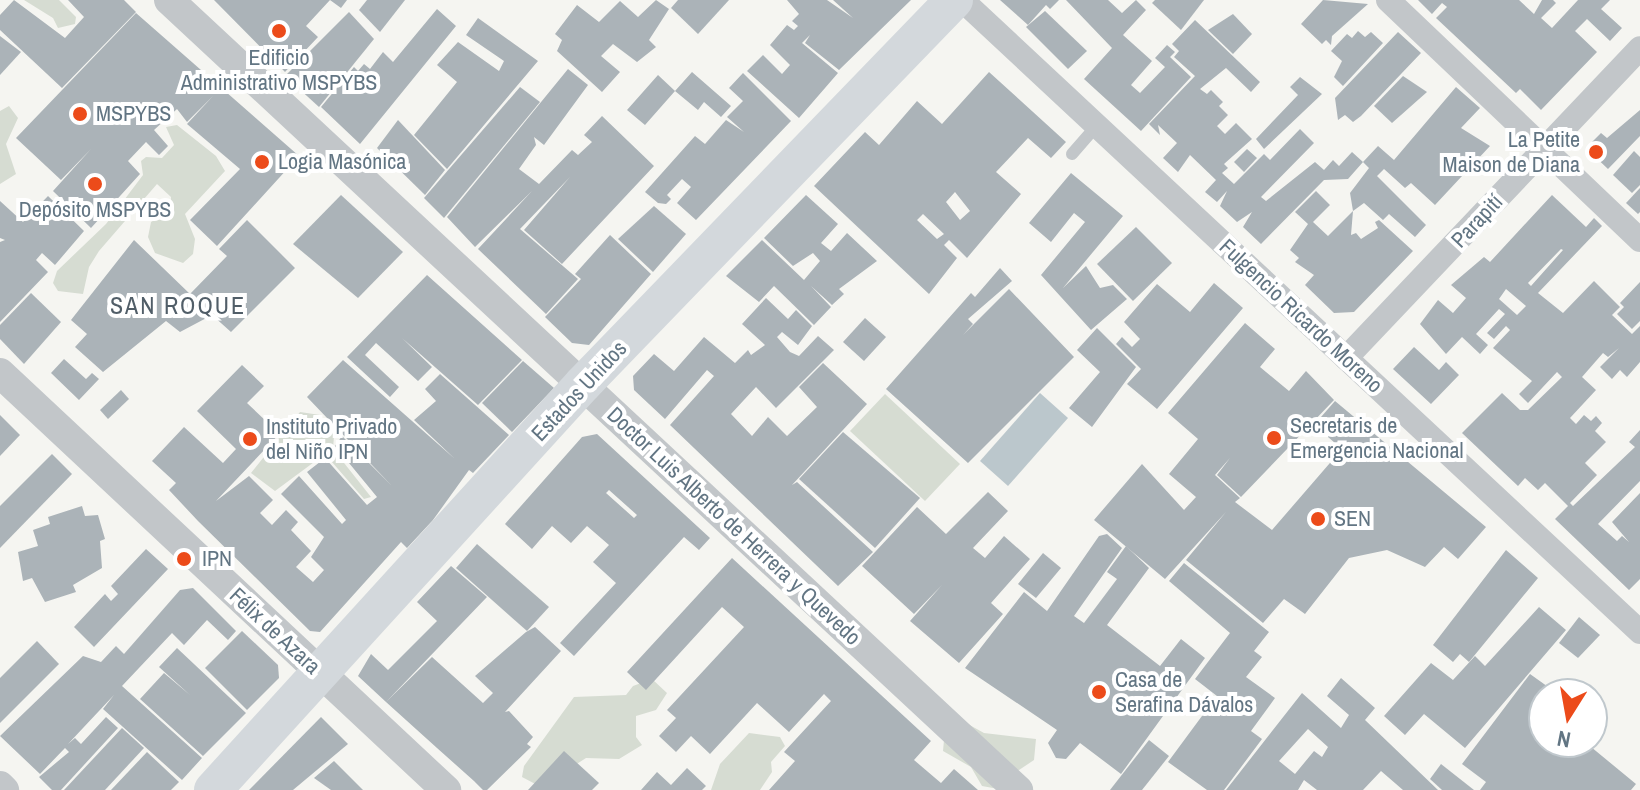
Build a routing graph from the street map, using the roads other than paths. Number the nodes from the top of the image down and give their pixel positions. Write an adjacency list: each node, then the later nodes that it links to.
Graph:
1 (169, 0): 12 (street, Doctor Luis Alberto de Herrera y Quevedo)
2 (954, 0): 12 (main road, Estados Unidos)
3 (962, 0): 6 (street, Fulgencio Ricardo Moreno)
4 (1388, 0): 7 (street)
5 (1640, 48): 7 (street, Parapití)
6 (1097, 125): 8 (lane); 10 (street, Fulgencio Ricardo Moreno)
7 (1544, 149): 9 (street); 10 (street, Parapití)
8 (1072, 154)
9 (1640, 240)
10 (1346, 358): 13 (street, Fulgencio Ricardo Moreno)
11 (0, 373): 14 (street, Félix de Azara)
12 (583, 384): 14 (main road, Estados Unidos); 17 (street, Doctor Luis Alberto de Herrera y Quevedo)
13 (1640, 632)
14 (321, 674): 15 (main road, Estados Unidos); 16 (street, Félix de Azara)
15 (213, 790)
16 (446, 790)
17 (1018, 790)

